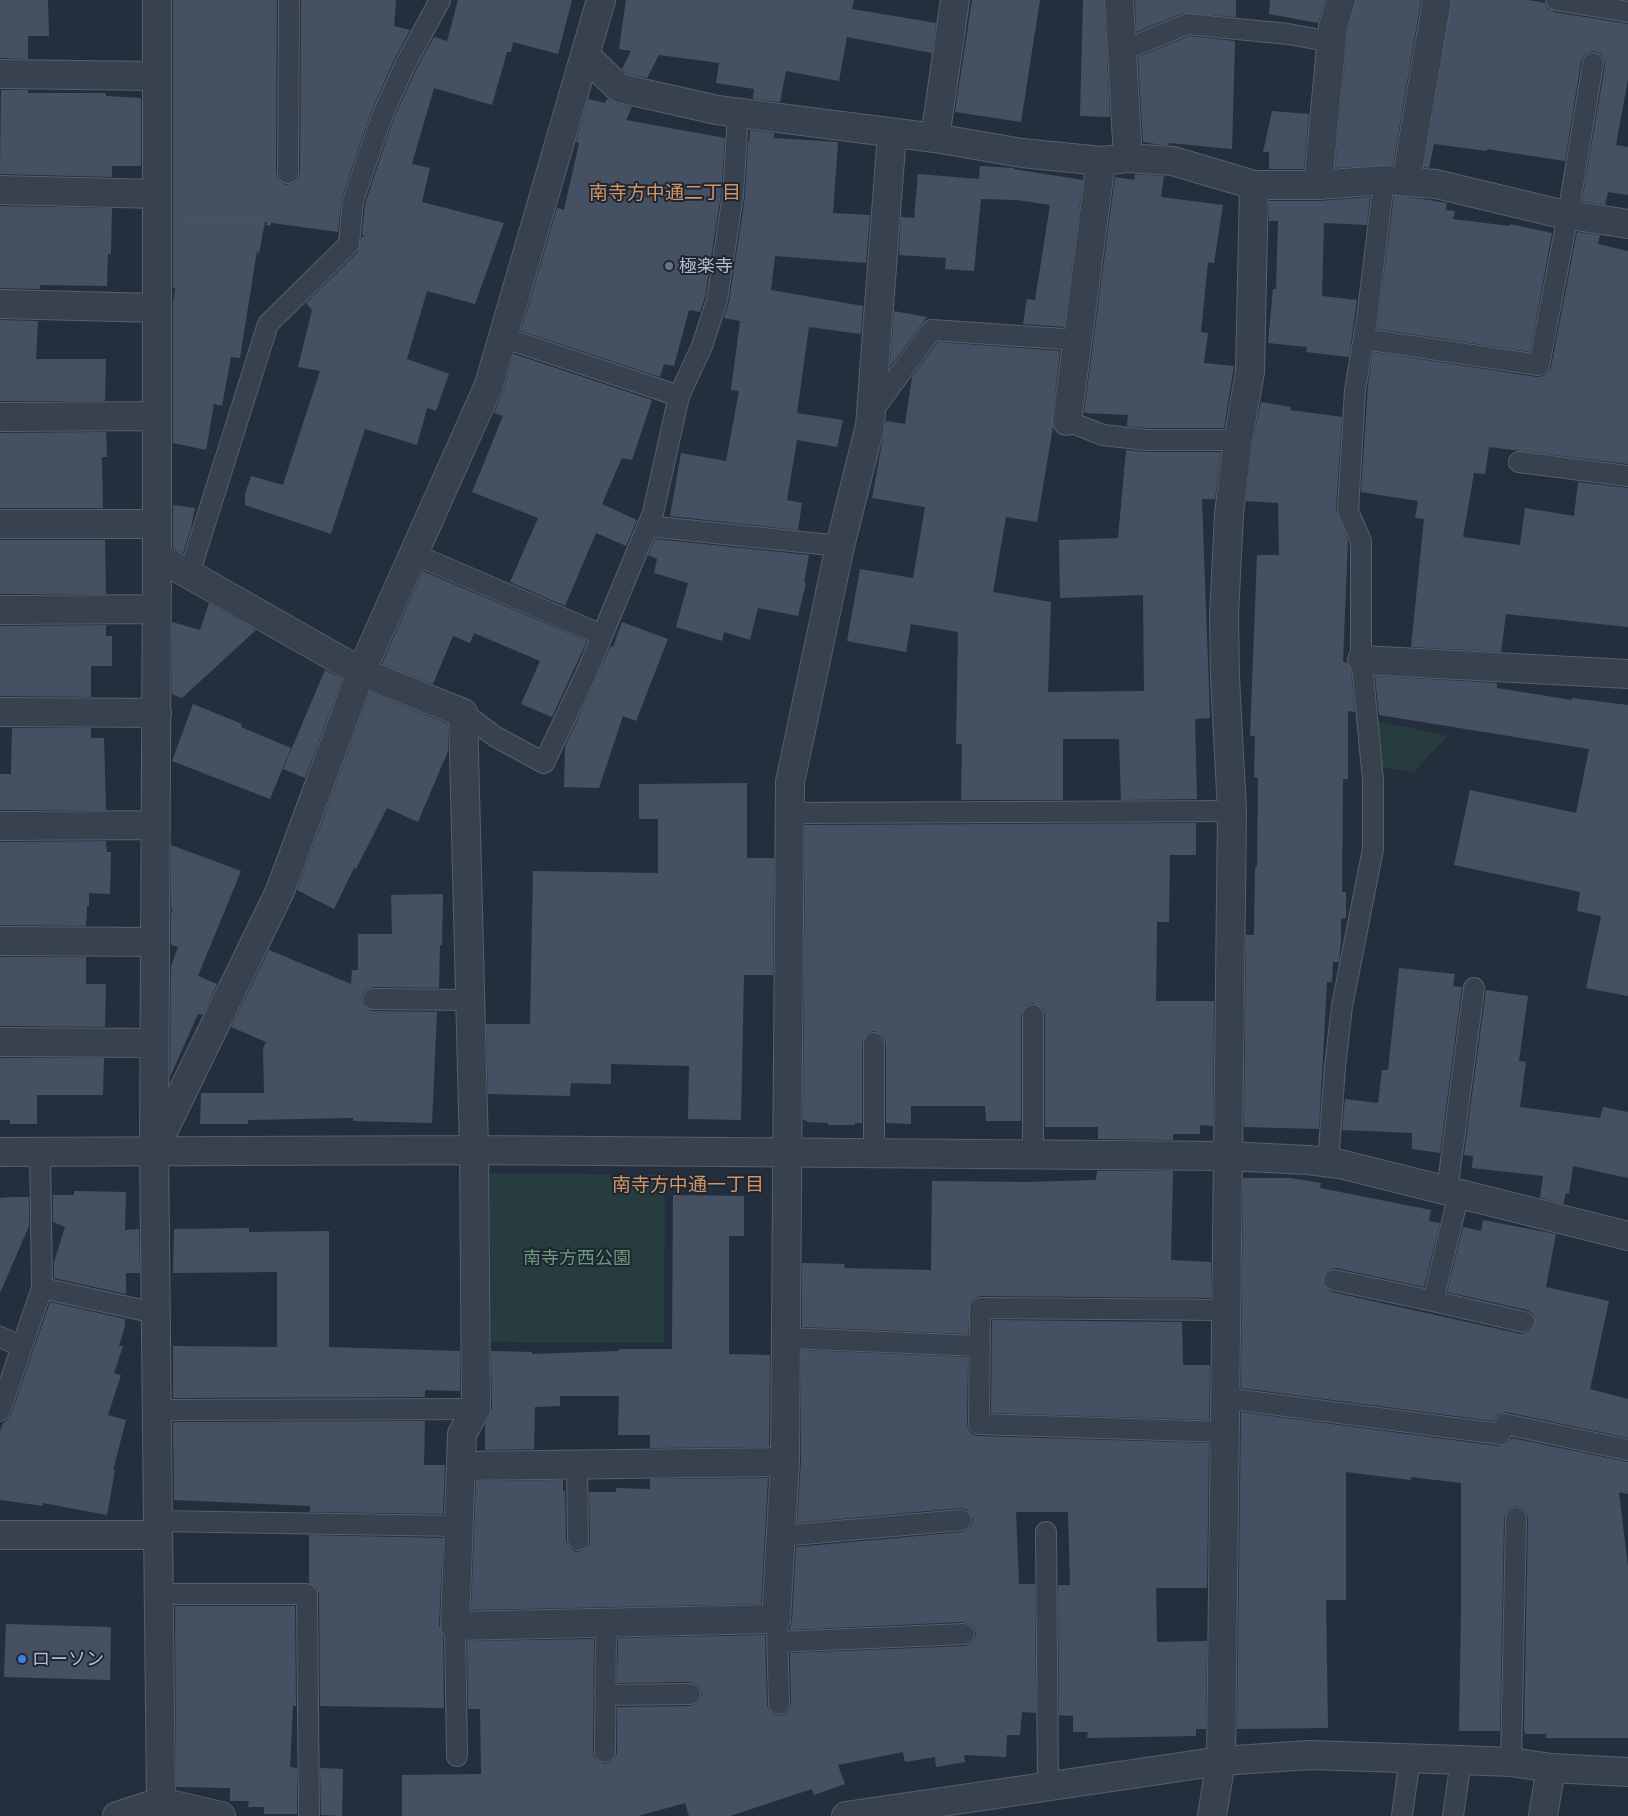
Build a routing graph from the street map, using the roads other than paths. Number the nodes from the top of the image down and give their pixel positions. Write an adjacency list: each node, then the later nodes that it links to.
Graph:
1 (157, 0): 16 (street)
2 (288, 0): 22 (lane)
3 (440, 0): 49 (lane)
4 (601, 0): 13 (street)
5 (955, 0): 19 (street)
6 (1119, 0): 12 (street)
7 (1341, 0): 11 (street)
8 (1437, 0): 23 (street)
9 (1556, 0): 10 (lane)
10 (1628, 12)
11 (1332, 42): 12 (lane); 25 (street)
12 (1122, 51): 20 (street)
13 (585, 55): 17 (street); 32 (street)
14 (1592, 63): 28 (lane)
15 (0, 74): 16 (street)
16 (157, 76): 27 (street)
17 (738, 113): 18 (street); 35 (lane)
18 (892, 133): 19 (street); 36 (street)
19 (935, 138): 21 (street)
20 (1128, 158): 21 (street); 24 (street)
21 (1101, 161): 34 (street)
22 (288, 173)
23 (1395, 181): 25 (street); 28 (street); 33 (lane)
24 (1254, 185): 25 (street); 40 (street)
25 (1318, 185)
26 (0, 190): 27 (street)
27 (157, 205): 31 (street)
28 (1568, 215): 29 (street); 33 (lane)
29 (1628, 224)
30 (0, 304): 31 (street)
31 (157, 308): 37 (street)
32 (502, 337): 35 (lane); 47 (street)
33 (1364, 339): 53 (lane)
34 (1078, 340): 36 (lane); 39 (street)
35 (679, 396): 45 (lane)
36 (871, 413): 46 (street)
37 (157, 416): 38 (street); 44 (street)
38 (0, 417)
39 (1067, 421): 40 (lane)
40 (1238, 440): 59 (street)
41 (1519, 462): 42 (lane)
42 (1628, 476)
43 (0, 524): 44 (street)
44 (157, 524): 48 (street)
45 (648, 526): 46 (lane); 52 (lane)
46 (840, 546): 60 (street)
47 (414, 554): 52 (lane); 54 (street)
48 (157, 556): 49 (street); 50 (street)
49 (189, 574): 54 (street)
50 (157, 609): 51 (street); 57 (street)
51 (0, 610)
52 (602, 635): 58 (lane)
53 (1362, 660): 55 (street); 80 (lane)
54 (362, 672): 58 (street); 72 (street)
55 (1628, 674)
56 (0, 712): 57 (street)
57 (157, 713): 61 (street)
58 (463, 713): 67 (street)
59 (1232, 811): 60 (lane); 79 (street)
60 (790, 813): 75 (street)
61 (156, 825): 62 (street); 64 (street)
62 (0, 826)
63 (0, 941): 64 (street)
64 (155, 942): 70 (street)
65 (1474, 988): 81 (lane)
66 (373, 999): 67 (lane)
67 (470, 1000): 73 (street)
68 (1033, 1015): 78 (lane)
69 (0, 1042): 70 (street)
70 (154, 1043): 72 (street)
71 (874, 1043): 77 (lane)
72 (154, 1150): 73 (street); 74 (street); 87 (street)
73 (474, 1150): 75 (street); 94 (street)
74 (40, 1151): 76 (street); 84 (lane)
75 (788, 1151): 77 (street); 90 (street)
76 (0, 1152)
77 (874, 1152): 78 (street)
78 (1033, 1154): 79 (street)
79 (1228, 1156): 80 (street); 86 (street)
80 (1328, 1163): 81 (street)
81 (1453, 1192): 82 (street); 85 (lane)
82 (1628, 1236)
83 (1334, 1280): 85 (lane)
84 (42, 1288): 87 (lane); 91 (lane)
85 (1433, 1300): 88 (lane)
86 (1227, 1310): 92 (lane); 93 (street)
87 (155, 1313): 95 (street)
88 (1524, 1322)
89 (0, 1337): 91 (lane)
90 (787, 1338): 92 (lane); 99 (street)
91 (21, 1346): 96 (lane)
92 (980, 1346): 97 (lane)
93 (1225, 1398): 97 (street); 98 (lane)
94 (476, 1409): 95 (lane); 101 (street)
95 (156, 1410): 105 (street)
96 (0, 1411)
97 (1225, 1432): 122 (street)
98 (1628, 1450)
99 (785, 1462): 100 (street); 108 (street)
100 (577, 1464): 101 (street); 109 (lane)
101 (461, 1466): 104 (street)
102 (1516, 1518): 123 (lane)
103 (961, 1520): 108 (lane)
104 (459, 1526): 105 (lane); 112 (street)
105 (158, 1528): 107 (street); 110 (street)
106 (1046, 1532): 126 (lane)
107 (0, 1535)
108 (781, 1536): 113 (street)
109 (578, 1540)
110 (158, 1594): 127 (street); 131 (lane)
111 (606, 1622): 112 (street); 113 (street); 116 (lane)
112 (455, 1626): 119 (lane)
113 (777, 1631): 114 (lane); 117 (lane)
114 (964, 1634)
115 (690, 1694): 116 (lane)
116 (605, 1695): 118 (lane)
117 (779, 1704)
118 (605, 1752)
119 (457, 1756)
120 (1410, 1757): 121 (street); 122 (street); 133 (lane)
121 (1461, 1760): 123 (street); 134 (lane)
122 (1221, 1761): 126 (street); 132 (street)
123 (1511, 1762): 124 (street)
124 (1551, 1768): 125 (street); 135 (street)
125 (1628, 1772)
126 (1048, 1787): 128 (street)
127 (161, 1802): 129 (street); 130 (street)
128 (858, 1815)
129 (117, 1816)
130 (221, 1816)
131 (309, 1816)
132 (1212, 1816)
133 (1402, 1816)
134 (1453, 1816)
135 (1543, 1816)

